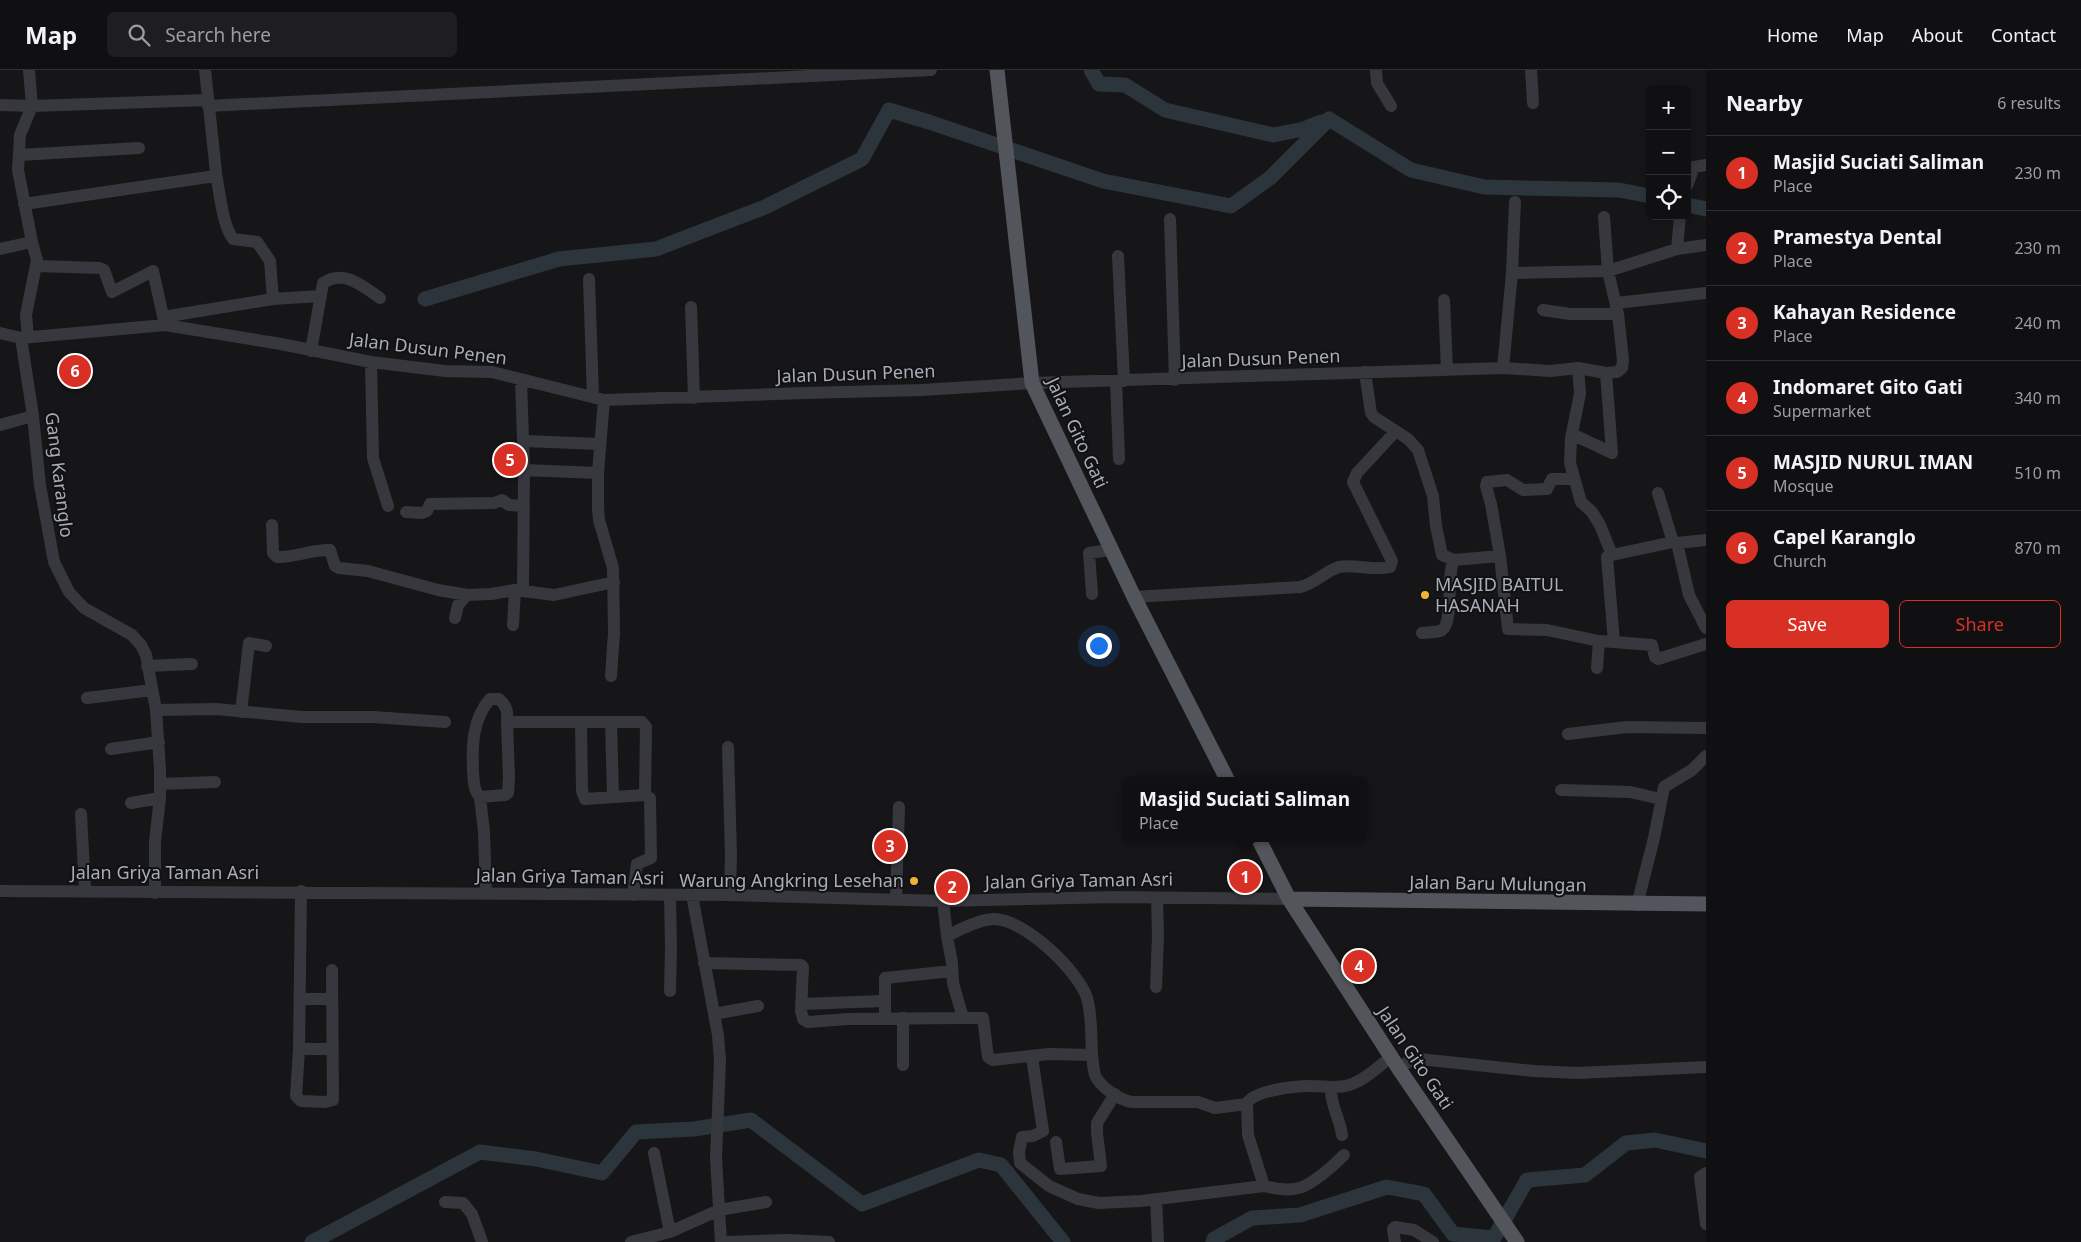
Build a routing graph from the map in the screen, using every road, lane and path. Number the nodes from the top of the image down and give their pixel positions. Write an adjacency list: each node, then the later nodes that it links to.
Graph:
1 (29, 70): 10 (street)
2 (205, 70): 7 (street)
3 (931, 70): 7 (street)
4 (997, 70): 52 (main road, Jalan Gito Gati)
5 (1376, 70): 11 (street)
6 (1531, 70): 8 (street)
7 (207, 103): 10 (street); 15 (street)
8 (1533, 103)
9 (0, 105): 10 (street)
10 (32, 106): 13 (street)
11 (1391, 106)
12 (138, 148): 13 (street)
13 (19, 155): 18 (street)
14 (1706, 165): 16 (street)
15 (216, 174): 18 (street); 34 (street)
16 (1691, 175)
17 (1516, 202): 29 (street)
18 (24, 204): 22 (street)
19 (1604, 216): 28 (street)
20 (1170, 219): 50 (street)
21 (1680, 220): 25 (street)
22 (32, 242): 24 (street); 27 (street)
23 (1706, 245): 25 (street)
24 (0, 249)
25 (1677, 249): 28 (street)
26 (1118, 256): 51 (street)
27 (36, 266): 39 (street); 41 (street, Gang Karanglo)
28 (1608, 271): 29 (street); 37 (street)
29 (1512, 273): 44 (street)
30 (589, 279): 54 (street)
31 (1706, 293): 37 (street)
32 (320, 296): 33 (street); 34 (street); 42 (street)
33 (380, 298)
34 (273, 299): 39 (street)
35 (1444, 300): 46 (street)
36 (691, 307): 53 (street)
37 (1617, 308): 38 (street); 48 (street)
38 (1543, 310)
39 (164, 321): 41 (street, Jalan Dusun Penen); 42 (street, Jalan Dusun Penen)
40 (0, 333): 41 (street, Jalan Dusun Penen)
41 (25, 337): 55 (street, Gang Karanglo)
42 (311, 351): 43 (street, Jalan Dusun Penen)
43 (371, 362): 49 (street, Jalan Dusun Penen); 66 (street)
44 (1503, 368): 45 (street, Jalan Dusun Penen); 46 (street, Jalan Dusun Penen)
45 (1578, 368): 48 (street, Jalan Dusun Penen); 58 (street)
46 (1447, 370): 47 (street, Jalan Dusun Penen)
47 (1365, 372): 50 (street, Jalan Dusun Penen); 57 (street)
48 (1606, 373): 58 (street)
49 (521, 379): 54 (street, Jalan Dusun Penen); 59 (street)
50 (1175, 380): 51 (street, Jalan Dusun Penen)
51 (1120, 381): 52 (street, Jalan Dusun Penen); 61 (street)
52 (1032, 383): 53 (street, Jalan Dusun Penen); 72 (main road, Jalan Gito Gati)
53 (694, 398): 54 (street, Jalan Dusun Penen)
54 (599, 399): 60 (street)
55 (33, 416): 56 (street); 90 (street, Gang Karanglo)
56 (0, 425)
57 (1396, 431): 75 (street); 80 (street)
58 (1571, 439): 64 (street)
59 (524, 441): 60 (street); 62 (street)
60 (600, 444): 63 (street)
61 (1119, 459)
62 (524, 470): 63 (street); 67 (street)
63 (598, 473): 76 (street)
64 (1573, 479): 73 (street); 74 (street)
65 (1658, 493): 71 (street)
66 (388, 506)
67 (524, 506): 68 (street); 77 (street)
68 (406, 512)
69 (272, 525): 79 (street)
70 (1706, 540): 71 (street)
71 (1675, 542): 73 (street); 83 (street)
72 (1110, 550): 78 (street); 80 (main road, Jalan Gito Gati)
73 (1612, 555): 86 (street)
74 (1500, 556): 75 (street); 85 (street)
75 (1454, 560): 84 (street)
76 (614, 582): 77 (street); 92 (street)
77 (519, 590): 79 (street); 82 (street)
78 (1092, 594)
79 (467, 595): 81 (street)
80 (1134, 597): 107 (main road, Jalan Gito Gati)
81 (455, 618)
82 (513, 625)
83 (1706, 628)
84 (1422, 633)
85 (1599, 641): 86 (street); 91 (street)
86 (1614, 642): 87 (street)
87 (1706, 644)
88 (266, 646): 96 (street)
89 (192, 664): 90 (street)
90 (148, 666): 93 (street, Gang Karanglo)
91 (1597, 668)
92 (611, 676)
93 (152, 690): 94 (street); 95 (street, Gang Karanglo)
94 (87, 698)
95 (156, 710): 96 (street); 103 (street, Gang Karanglo)
96 (241, 712): 97 (street)
97 (445, 722)
98 (507, 722): 100 (street); 113 (street); 113 (street)
99 (611, 722): 100 (street); 111 (street); 111 (street)
100 (581, 723): 111 (street)
101 (1706, 728): 102 (street)
102 (1568, 734)
103 (159, 742): 105 (street); 109 (street, Gang Karanglo)
104 (728, 747): 127 (street)
105 (111, 749)
106 (1706, 756): 115 (street)
107 (1226, 777)
108 (215, 782): 109 (street)
109 (160, 784): 112 (street, Gang Karanglo)
110 (1561, 790): 115 (street)
111 (614, 797)
112 (160, 798): 116 (street); 123 (street, Gang Karanglo)
113 (480, 798): 124 (street)
114 (650, 798): 125 (street)
115 (1661, 799): 134 (street)
116 (131, 803)
117 (899, 807): 129 (street)
118 (81, 814): 121 (street)
119 (1260, 842): 131 (main road, Jalan Gito Gati)
120 (0, 890): 121 (street, Jalan Griya Taman Asri)
121 (85, 890): 123 (street, Jalan Griya Taman Asri)
122 (301, 892): 123 (street, Jalan Griya Taman Asri); 124 (street, Jalan Griya Taman Asri); 141 (street)
123 (154, 893)
124 (486, 893): 125 (street, Jalan Griya Taman Asri)
125 (633, 895): 128 (street, Jalan Griya Taman Asri)
126 (692, 895): 127 (street, Jalan Griya Taman Asri); 128 (street, Jalan Griya Taman Asri); 136 (street)
127 (730, 895): 129 (street, Jalan Griya Taman Asri)
128 (670, 896): 140 (street)
129 (896, 898): 132 (street, Jalan Griya Taman Asri)
130 (1157, 898): 131 (street, Jalan Griya Taman Asri); 132 (street, Jalan Griya Taman Asri); 139 (street)
131 (1288, 899): 134 (main road, Jalan Baru Mulungan); 154 (main road, Jalan Gito Gati)
132 (943, 901): 135 (street)
133 (1706, 904): 134 (main road, Jalan Baru Mulungan)
134 (1637, 905)
135 (946, 936): 138 (street); 152 (street)
136 (704, 963): 144 (street); 146 (street)
137 (332, 970): 142 (street)
138 (952, 971): 143 (street); 148 (street)
139 (1156, 987)
140 (670, 991)
141 (300, 999): 142 (street); 150 (street)
142 (332, 999): 151 (street)
143 (884, 1000): 144 (street); 149 (street)
144 (801, 1004): 149 (street)
145 (758, 1006): 146 (street)
146 (714, 1014): 169 (street)
147 (903, 1018): 148 (street); 149 (street); 155 (street)
148 (963, 1018): 153 (street)
149 (885, 1019)
150 (298, 1049): 151 (street); 151 (street)
151 (332, 1049)
152 (1092, 1055): 153 (street); 158 (street)
153 (1032, 1057): 166 (street)
154 (1395, 1063): 156 (street); 157 (street); 181 (main road, Jalan Gito Gati)
155 (903, 1065)
156 (1706, 1067)
157 (1331, 1088): 159 (street); 160 (street)
158 (1116, 1094): 159 (street); 161 (street)
159 (1247, 1104): 165 (street)
160 (1342, 1135)
161 (1056, 1142)
162 (654, 1153): 171 (street)
163 (1344, 1155): 165 (street)
164 (1706, 1173): 170 (street)
165 (1264, 1186): 166 (street)
166 (1156, 1200): 178 (street)
167 (445, 1202): 173 (street)
168 (766, 1202): 169 (street)
169 (719, 1210): 171 (street); 175 (street)
170 (1706, 1224)
171 (670, 1232): 174 (street)
172 (760, 1241): 176 (street); 177 (street)
173 (482, 1242)
174 (631, 1242)
175 (721, 1242)
176 (728, 1242)
177 (829, 1242)
178 (1158, 1242)
179 (1396, 1242): 180 (street)
180 (1433, 1242)
181 (1517, 1242)

